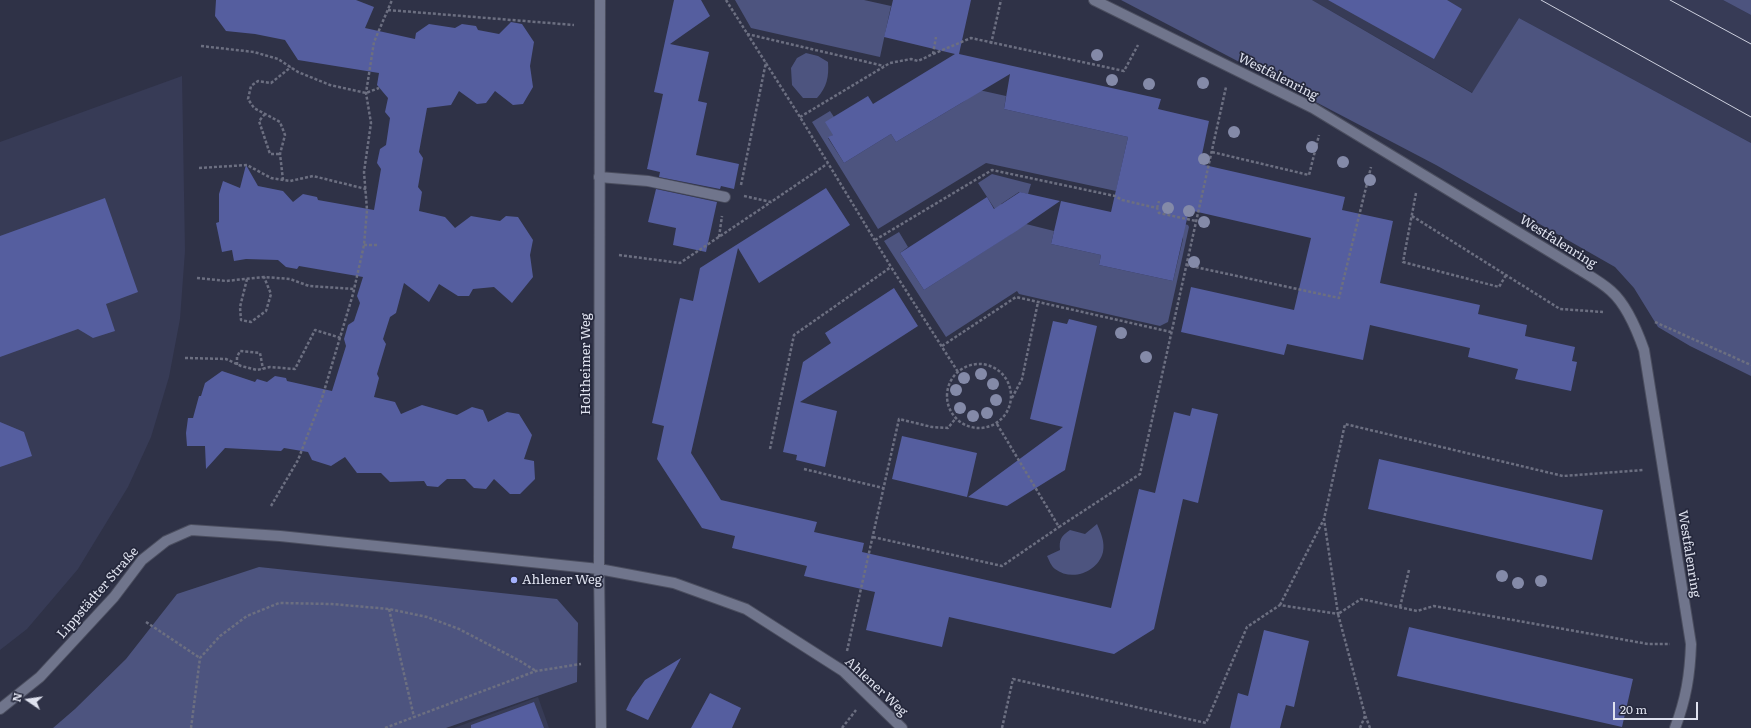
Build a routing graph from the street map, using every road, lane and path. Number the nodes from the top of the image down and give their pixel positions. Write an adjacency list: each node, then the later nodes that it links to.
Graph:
1 (392, 0): 6 (path)
2 (600, 0): 29 (street, Holtheimer Weg)
3 (726, 0): 9 (path)
4 (1001, 0): 11 (path)
5 (1094, 0): 8 (street, Westfalenring)
6 (388, 10): 7 (path); 19 (path)
7 (574, 25)
8 (1148, 26): 11 (path); 17 (street, Westfalenring)
9 (747, 34): 14 (path); 16 (path)
10 (936, 37): 13 (path)
11 (991, 44): 13 (path)
12 (200, 46): 15 (path)
13 (933, 54): 16 (path)
14 (766, 62): 22 (path); 32 (path)
15 (291, 67): 19 (path); 20 (path)
16 (885, 67): 22 (path)
17 (1230, 67): 21 (street, Westfalenring); 24 (path)
18 (379, 88): 19 (path)
19 (366, 93): 31 (path)
20 (265, 114): 25 (path); 25 (path)
21 (1325, 115): 23 (street, Westfalenring); 24 (path)
22 (800, 117): 26 (path)
23 (1376, 146): 28 (street, Westfalenring); 43 (path)
24 (1212, 152): 38 (path)
25 (280, 154): 30 (path)
26 (827, 164): 35 (path); 39 (path)
27 (199, 168): 30 (path)
28 (1420, 172): 37 (path); 51 (street, Westfalenring)
29 (599, 177): 33 (street); 42 (street, Holtheimer Weg)
30 (282, 180): 31 (path)
31 (366, 189): 40 (path)
32 (739, 195): 33 (path); 35 (path)
33 (724, 197)
34 (1159, 201): 36 (path)
35 (771, 202): 42 (path)
36 (1157, 208): 38 (path); 39 (path)
37 (1412, 216): 45 (path); 45 (path)
38 (1196, 222): 43 (path)
39 (875, 240): 44 (path)
40 (364, 245): 41 (path); 49 (path)
41 (377, 245)
42 (599, 252): 72 (street, Holtheimer Weg)
43 (1186, 265): 52 (path)
44 (891, 267): 54 (path); 63 (path)
45 (1506, 275): 51 (path)
46 (264, 277): 48 (path); 48 (path); 49 (path)
47 (197, 278): 48 (path)
48 (247, 279)
49 (354, 289): 53 (path)
50 (1038, 302): 52 (path); 54 (path); 60 (path)
51 (1628, 314): 57 (path); 65 (street, Westfalenring)
52 (1171, 332): 69 (path)
53 (341, 338): 58 (path); 67 (path)
54 (942, 346): 59 (path)
55 (185, 358): 56 (path)
56 (237, 364): 58 (path); 58 (path)
57 (1751, 365)
58 (263, 369)
59 (958, 372): 60 (path); 61 (path)
60 (1012, 398): 62 (path)
61 (956, 418): 62 (path); 66 (path)
62 (997, 424): 69 (path)
63 (770, 449)
64 (804, 468): 66 (path)
65 (1662, 468): 68 (path); 79 (street, Westfalenring)
66 (883, 488): 71 (path)
67 (271, 506)
68 (1324, 519): 74 (path); 77 (path)
69 (1059, 526): 71 (path)
70 (280, 536): 72 (street, Ahlener Weg); 84 (street, Lippstädter Straße)
71 (873, 537): 83 (path)
72 (599, 569): 83 (street, Ahlener Weg); 89 (street, Holtheimer Weg)
73 (1409, 570): 75 (path)
74 (1280, 605): 77 (path); 91 (path)
75 (1400, 607): 77 (path); 79 (path)
76 (389, 609): 80 (path); 82 (path); 86 (path)
77 (1338, 614): 85 (path)
78 (146, 622): 80 (path)
79 (1691, 644): 94 (street, Westfalenring)
80 (200, 658): 87 (path)
81 (584, 664): 82 (path)
82 (536, 671): 86 (path)
83 (843, 671): 90 (street, Ahlener Weg)
84 (0, 709)
85 (1366, 715): 92 (path); 93 (path)
86 (414, 717): 88 (path)
87 (191, 728)
88 (385, 728)
89 (601, 728)
90 (902, 728)
91 (1002, 728)
92 (1360, 728)
93 (1370, 728)
94 (1675, 728)

